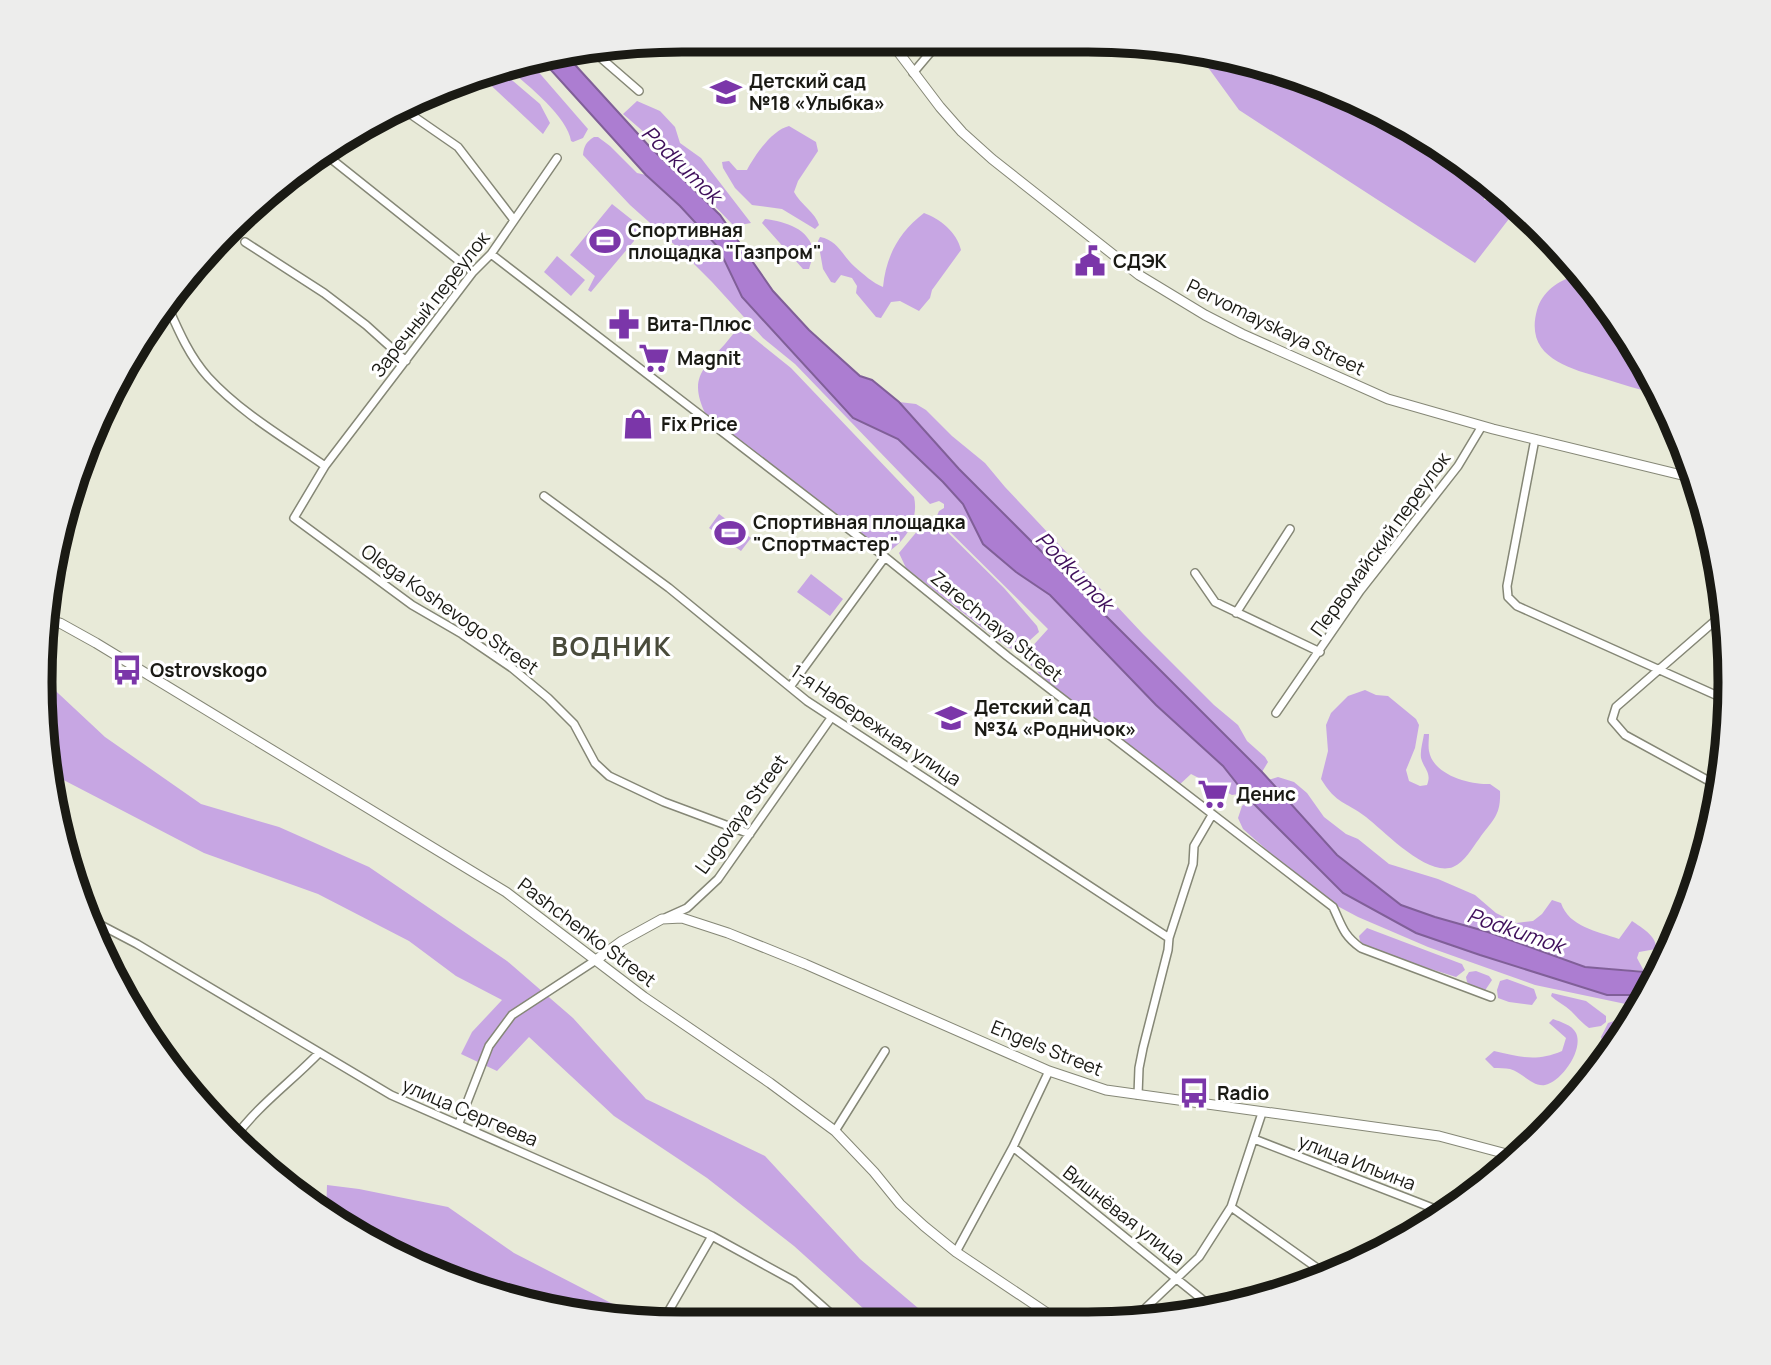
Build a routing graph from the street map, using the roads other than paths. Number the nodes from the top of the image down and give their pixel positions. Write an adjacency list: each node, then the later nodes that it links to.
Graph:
1 (898, 52): 4 (street, Pervomayskaya Street)
2 (933, 52): 4 (street)
3 (601, 58): 5 (street)
4 (913, 73): 15 (street, Pervomayskaya Street)
5 (639, 91)
6 (410, 114): 9 (street)
7 (557, 158): 9 (street, Заречный переулок)
8 (332, 159): 12 (street)
9 (514, 220): 11 (street, Заречный переулок)
10 (245, 242): 14 (street)
11 (491, 254): 12 (street, Заречный переулок); 21 (street, Zarechnaya Street)
12 (473, 272): 14 (street, Заречный переулок)
13 (171, 315): 17 (street)
14 (406, 361): 17 (street, Заречный переулок)
15 (1482, 426): 16 (street, Pervomayskaya Street); 28 (street, Первомайский переулок)
16 (1535, 439): 18 (street, Pervomayskaya Street); 29 (street)
17 (325, 466): 36 (street, Olega Koshevogo Street)
18 (1683, 475)
19 (544, 496): 30 (street, 1-я Набережная улица)
20 (1290, 529): 23 (street)
21 (885, 557): 30 (street); 35 (street, Zarechnaya Street)
22 (1195, 573): 23 (street)
23 (1236, 613): 28 (street)
24 (56, 620): 27 (street)
25 (1715, 621): 29 (street)
26 (56, 622): 27 (street)
27 (60, 623): 42 (street, Pashchenko Street)
28 (1320, 652): 32 (street, Первомайский переулок)
29 (1658, 669): 31 (street); 34 (street)
30 (790, 687): 33 (street, 1-я Набережная улица)
31 (1718, 696)
32 (1276, 713)
33 (831, 718): 36 (street, Lugovaya Street); 41 (street, 1-я Набережная улица)
34 (1710, 782)
35 (1212, 815): 41 (street); 43 (street, Zarechnaya Street)
36 (750, 834): 37 (street, Lugovaya Street)
37 (692, 904): 38 (street, Lugovaya Street); 39 (street)
38 (666, 917): 39 (street, Engels Street); 42 (street, Lugovaya Street)
39 (704, 924): 46 (street, Engels Street)
40 (100, 925): 45 (street, улица Сергеева)
41 (1169, 938): 47 (street)
42 (596, 960): 49 (street); 51 (street, Pashchenko Street)
43 (1491, 997)
44 (885, 1051): 51 (street)
45 (319, 1053): 49 (street, улица Сергеева); 50 (street)
46 (1049, 1071): 47 (street, Engels Street); 53 (street)
47 (1138, 1096): 48 (street, Engels Street)
48 (1262, 1113): 52 (street); 54 (street, Engels Street)
49 (459, 1123): 57 (street, улица Сергеева)
50 (240, 1131)
51 (835, 1131): 58 (street, Pashchenko Street)
52 (1254, 1139): 55 (street); 56 (street, улица Ильина)
53 (1013, 1147): 58 (street); 60 (street, Вишнёвая улица)
54 (1506, 1154)
55 (1231, 1207): 59 (street); 60 (street)
56 (1435, 1209)
57 (712, 1236): 63 (street); 64 (street, улица Сергеева)
58 (956, 1252): 65 (street, Pashchenko Street)
59 (1319, 1269)
60 (1178, 1279): 61 (street, Вишнёвая улица); 62 (street)
61 (1204, 1301)
62 (1144, 1310)
63 (668, 1312)
64 (828, 1312)
65 (1046, 1312)

